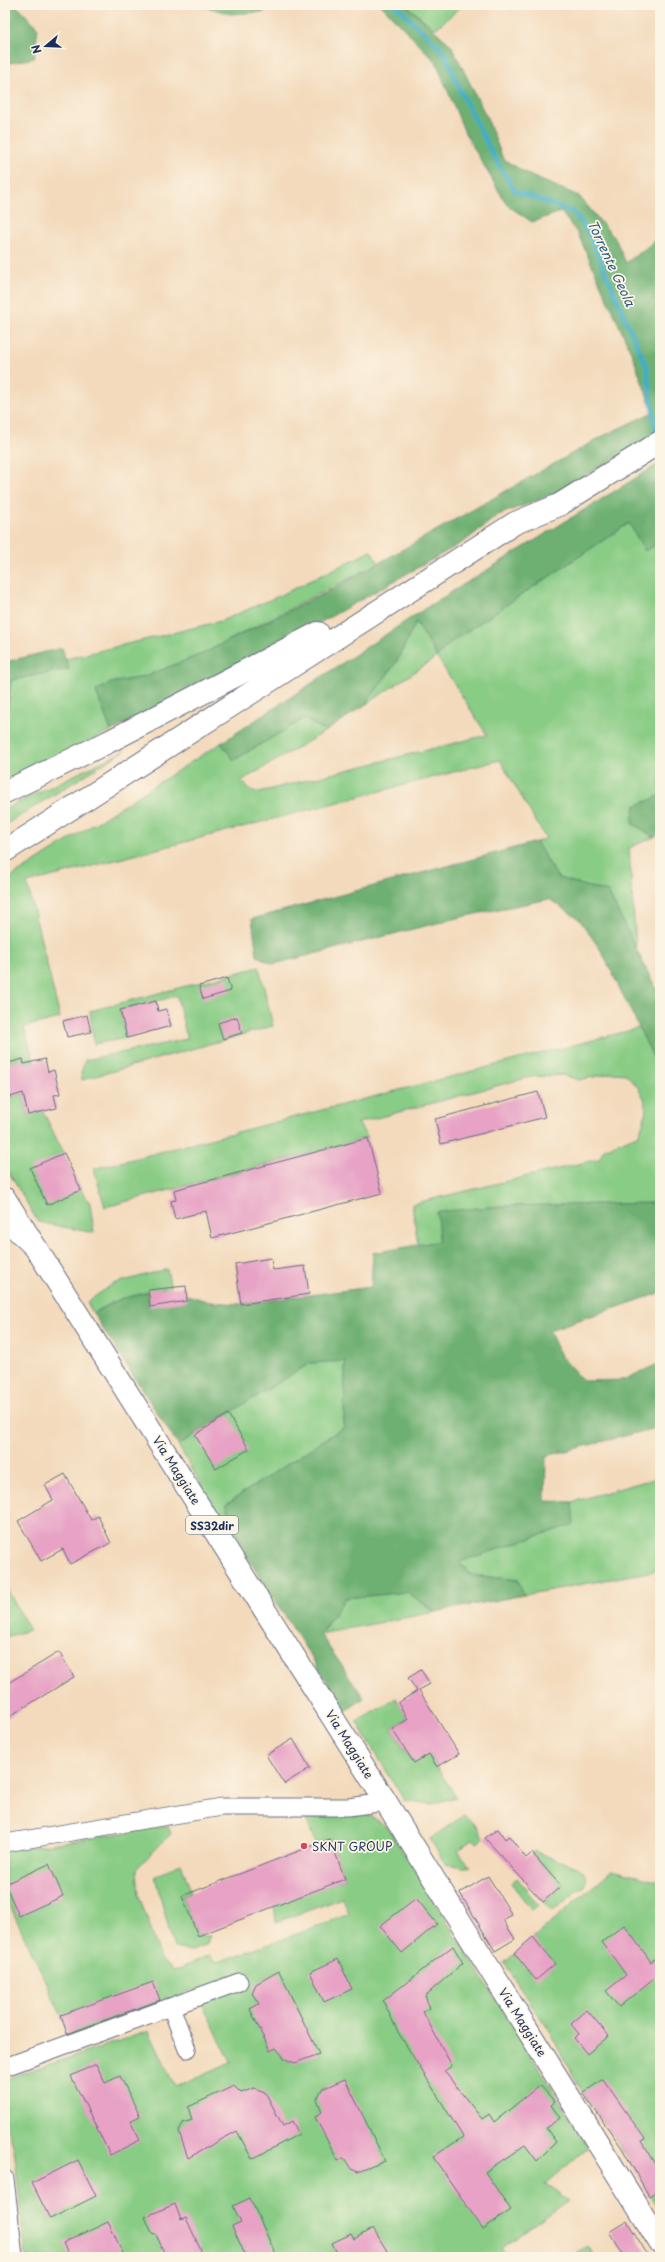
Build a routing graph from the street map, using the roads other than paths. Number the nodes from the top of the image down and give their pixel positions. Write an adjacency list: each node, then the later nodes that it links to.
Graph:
1 (656, 444): 2 (main road)
2 (431, 575): 3 (main road); 4 (main road)
3 (5, 792)
4 (5, 851)
5 (5, 1199): 7 (main road, Via Maggiate / SS32dir)
6 (5, 1218): 7 (main road)
7 (37, 1249): 8 (main road, Via Maggiate / SS32dir)
8 (386, 1802): 9 (street); 15 (main road, Via Maggiate)
9 (5, 1843)
10 (239, 1982): 11 (street)
11 (171, 2007): 12 (street); 13 (street)
12 (187, 2049)
13 (5, 2068)
14 (5, 2180): 16 (street)
15 (660, 2243)
16 (14, 2257)

